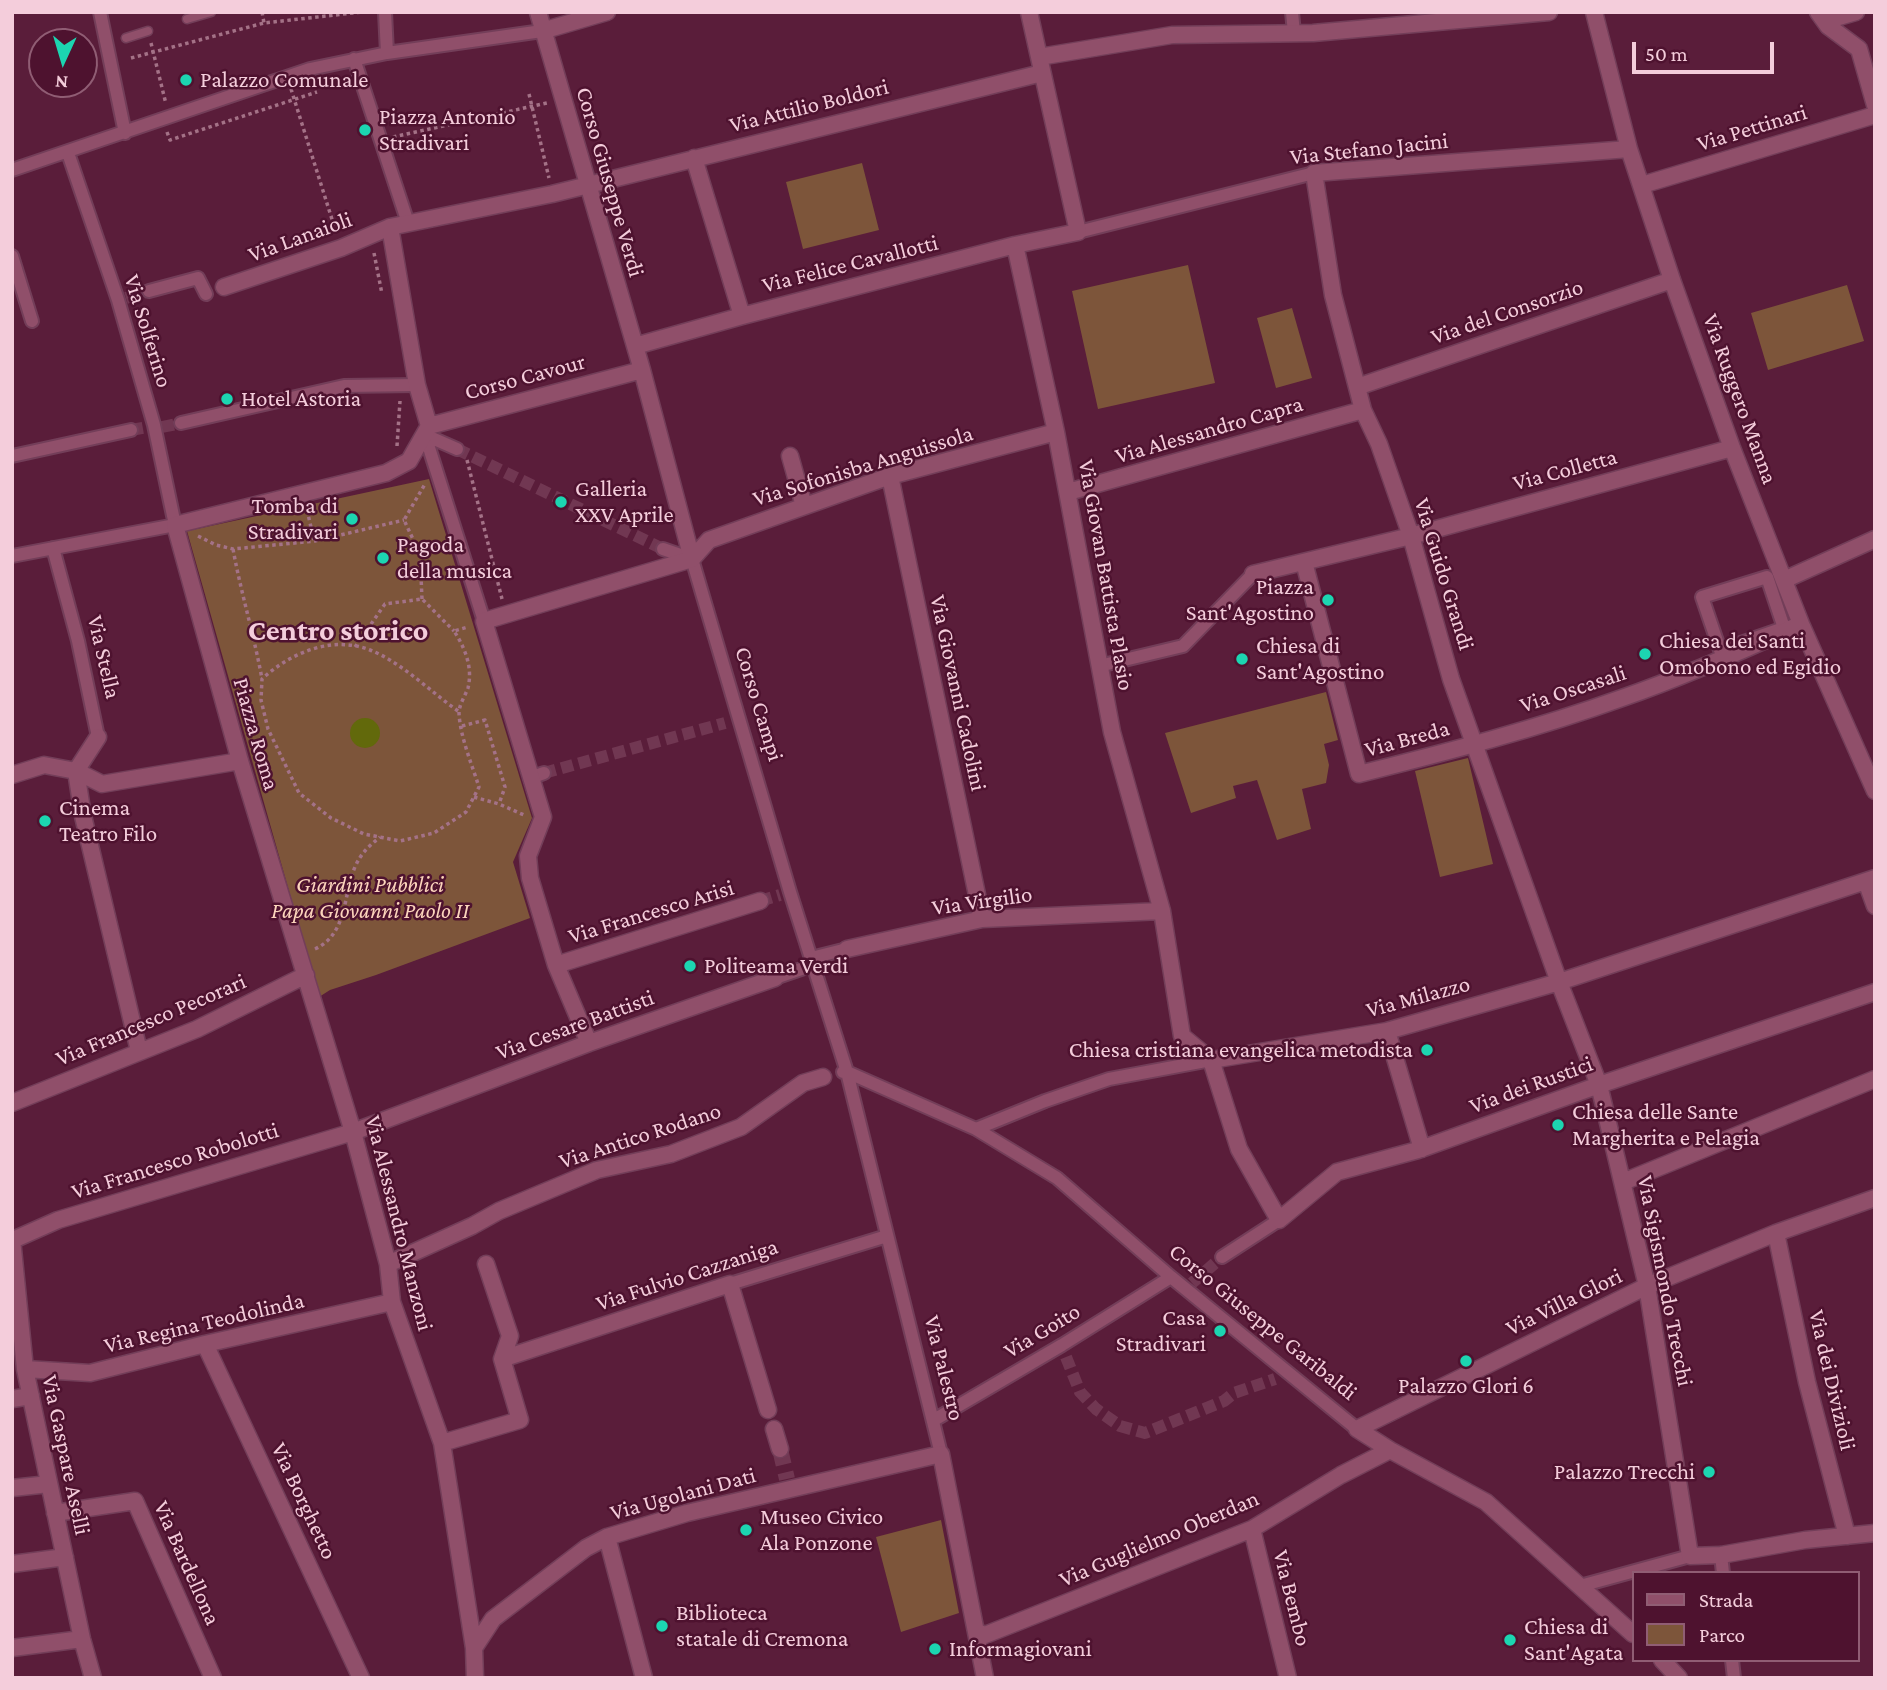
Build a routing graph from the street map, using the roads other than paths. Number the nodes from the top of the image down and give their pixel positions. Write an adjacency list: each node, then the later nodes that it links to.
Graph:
1 (100, 12): 23 (street)
2 (211, 12): 12 (lane)
3 (385, 12): 18 (street)
4 (538, 12): 14 (street, Corso Giuseppe Verdi)
5 (607, 12): 14 (street)
6 (1028, 12): 20 (street)
7 (1292, 12): 15 (street)
8 (1549, 12): 15 (street, Via Attilio Boldori)
9 (1594, 12): 24 (street, Via Ruggero Manna)
10 (1856, 12): 11 (street)
11 (1821, 17): 17 (street)
12 (187, 19)
13 (148, 31): 16 (lane)
14 (542, 31): 18 (street); 29 (street, Corso Giuseppe Verdi)
15 (1294, 33): 20 (street, Via Attilio Boldori)
16 (126, 38)
17 (1867, 47): 21 (street)
18 (387, 53): 19 (street)
19 (354, 59): 23 (street); 31 (street)
20 (1041, 65): 26 (street, Via Attilio Boldori); 33 (street)
21 (1875, 105)
22 (1875, 115): 30 (street, Via Pettinari)
23 (124, 132): 25 (street)
24 (1629, 149): 28 (street, Via Stefano Jacini); 30 (street, Via Ruggero Manna)
25 (68, 153): 27 (street); 58 (street, Via Solferino)
26 (694, 158): 29 (street, Via Attilio Boldori); 40 (street)
27 (12, 170)
28 (1314, 173): 33 (street, Via Stefano Jacini); 45 (street, Via Guido Grandi)
29 (587, 184): 31 (street, Via Attilio Boldori); 42 (street, Corso Giuseppe Verdi)
30 (1642, 185): 36 (street, Via Ruggero Manna)
31 (408, 223): 32 (street, Via Lanaioli)
32 (390, 227): 37 (street, Via Lanaioli); 44 (street)
33 (1078, 232): 34 (street, Via Felice Cavallotti)
34 (1014, 246): 40 (street, Via Felice Cavallotti); 50 (street, Via Giovan Battista Plasio)
35 (12, 256): 41 (street)
36 (1672, 280): 45 (street, Via del Consorzio); 51 (street, Via Ruggero Manna)
37 (224, 288)
38 (149, 291): 39 (street)
39 (206, 294)
40 (742, 316): 42 (street, Via Felice Cavallotti)
41 (32, 321)
42 (635, 346): 43 (street, Corso Campi)
43 (642, 370): 49 (street, Corso Cavour); 64 (street, Corso Campi)
44 (417, 385): 47 (street); 49 (street)
45 (1357, 387): 46 (street, Via Guido Grandi)
46 (1363, 410): 56 (street, Via Alessandro Capra); 59 (street, Via Guido Grandi)
47 (181, 423)
48 (131, 430): 53 (street)
49 (427, 430): 52 (street); 58 (street); 68 (street)
50 (1056, 432): 55 (street, Via Sofonisba Anguissola); 56 (street, Via Giovan Battista Plasio)
51 (1732, 448): 59 (street, Via Colletta); 67 (street, Via Ruggero Manna)
52 (461, 451)
53 (12, 456)
54 (790, 456): 57 (street)
55 (890, 476): 57 (street, Via Sofonisba Anguissola); 84 (street, Via Giovanni Cadolini)
56 (1068, 492): 71 (street, Via Giovan Battista Plasio)
57 (804, 506): 64 (street, Via Sofonisba Anguissola)
58 (180, 524): 61 (street); 76 (street, Piazza Roma)
59 (1410, 536): 65 (street); 75 (street, Via Guido Grandi)
60 (1875, 539): 67 (street)
61 (53, 548): 63 (street); 74 (street, Via Stella)
62 (663, 549): 64 (street)
63 (12, 556)
64 (692, 559): 68 (street); 72 (street, Corso Campi)
65 (1304, 562): 66 (street); 75 (street, Via Breda)
66 (1253, 574): 71 (street)
67 (1784, 580): 69 (street, Via Ruggero Manna)
68 (484, 621): 87 (street)
69 (1801, 624): 75 (street, Via Oscasali); 79 (street, Via Ruggero Manna)
70 (1784, 628): 70 (street)
71 (1099, 666): 83 (street, Via Giovan Battista Plasio)
72 (740, 718): 73 (street); 86 (street, Corso Campi)
73 (725, 723)
74 (98, 737): 77 (street, Via Stella)
75 (1474, 744): 90 (street, Via Guido Grandi)
76 (240, 761): 77 (street); 88 (street, Piazza Roma)
77 (76, 771): 78 (street); 94 (street)
78 (12, 775)
79 (1875, 791)
80 (1870, 880): 82 (street); 90 (street, Via Milazzo)
81 (760, 901): 87 (street, Via Francesco Arisi)
82 (1875, 906)
83 (1162, 911): 84 (street, Via Virgilio); 95 (street, Via Giovan Battista Plasio)
84 (982, 919): 85 (street, Via Virgilio)
85 (847, 949): 86 (street, Via Virgilio)
86 (812, 962): 89 (street, Via Cesare Battisti); 96 (street, Corso Campi)
87 (556, 965): 93 (street)
88 (306, 975): 94 (street, Via Francesco Pecorari); 101 (street, Via Alessandro Manzoni)
89 (775, 978): 93 (street, Via Cesare Battisti)
90 (1559, 982): 92 (street, Via Milazzo); 98 (street, Via Sigismondo Trecchi)
91 (1875, 992): 98 (street, Via dei Rustici)
92 (1387, 1031): 95 (street, Via Milazzo); 102 (street)
93 (589, 1043): 101 (street, Via Cesare Battisti)
94 (139, 1051): 99 (street, Via Francesco Pecorari)
95 (1211, 1060): 100 (street, Via Milazzo); 105 (street)
96 (836, 1074): 100 (street, Corso Giuseppe Garibaldi); 107 (street, Via Palestro); 110 (street, Via Antico Rodano)
97 (1875, 1079): 103 (street)
98 (1599, 1085): 102 (street, Via dei Rustici); 103 (street, Via Sigismondo Trecchi)
99 (12, 1103)
100 (976, 1129): 113 (street, Corso Giuseppe Garibaldi)
101 (353, 1132): 108 (street, Via Francesco Robolotti); 110 (street, Via Alessandro Manzoni)
102 (1422, 1149): 105 (street, Via dei Rustici)
103 (1623, 1182): 115 (street, Via Sigismondo Trecchi)
104 (1875, 1198): 106 (street, Via Villa Glori)
105 (1279, 1220): 109 (street, Via dei Rustici)
106 (1776, 1233): 115 (street, Via Villa Glori); 137 (street, Via dei Divizioli)
107 (887, 1236): 114 (street, Via Fulvio Cazzaniga); 125 (street, Via Palestro)
108 (13, 1240): 112 (street, Via Gaspare Aselli)
109 (1222, 1257)
110 (388, 1264): 116 (street, Via Alessandro Manzoni)
111 (486, 1264): 118 (street)
112 (14, 1271): 119 (street, Via Gaspare Aselli)
113 (1171, 1277): 120 (street, Corso Giuseppe Garibaldi); 125 (street, Via Goito)
114 (730, 1284): 118 (street, Via Fulvio Cazzaniga); 124 (street)
115 (1647, 1286): 127 (street, Via Villa Glori); 140 (street, Via Sigismondo Trecchi)
116 (392, 1302): 117 (street, Via Regina Teodolinda); 128 (street, Via Alessandro Manzoni)
117 (205, 1344): 119 (street, Via Regina Teodolinda); 155 (street, Via Borghetto)
118 (502, 1359): 128 (street)
119 (25, 1369): 122 (street, Via Gaspare Aselli)
120 (1288, 1374): 121 (street); 127 (street, Corso Giuseppe Garibaldi)
121 (1275, 1379)
122 (31, 1396): 123 (street); 132 (street, Via Gaspare Aselli)
123 (12, 1399)
124 (768, 1410)
125 (934, 1420): 131 (street, Via Palestro)
126 (774, 1429): 129 (street)
127 (1357, 1429): 130 (street, Corso Giuseppe Garibaldi)
128 (442, 1443): 151 (street, Via Alessandro Manzoni)
129 (780, 1449)
130 (1390, 1450): 135 (street, Via Guglielmo Oberdan); 146 (street, Corso Giuseppe Garibaldi)
131 (941, 1454): 138 (street, Via Ugolani Dati); 147 (street, Via Palestro)
132 (49, 1484): 133 (street); 134 (street, Via Gaspare Aselli)
133 (12, 1488)
134 (55, 1513): 141 (street, Via Gaspare Aselli); 154 (street, Via Bardellona)
135 (1252, 1529): 147 (street, Via Guglielmo Oberdan); 159 (street, Via Bembo)
136 (1875, 1533): 137 (street)
137 (1847, 1536): 139 (street)
138 (607, 1537): 151 (street, Via Ugolani Dati); 157 (street)
139 (1721, 1555): 140 (street); 144 (street)
140 (1690, 1556): 143 (street)
141 (65, 1557): 142 (street); 149 (street, Via Gaspare Aselli)
142 (12, 1564)
143 (1635, 1571)
144 (1723, 1571)
145 (1632, 1572): 146 (street)
146 (1580, 1586): 148 (street, Corso Giuseppe Garibaldi)
147 (977, 1632): 158 (street, Via Palestro)
148 (1632, 1633)
149 (82, 1639): 150 (street); 153 (street, Via Gaspare Aselli)
150 (12, 1648)
151 (474, 1648): 156 (street, Via Alessandro Manzoni)
152 (1664, 1662): 160 (street)
153 (93, 1678)
154 (213, 1678)
155 (361, 1678)
156 (475, 1678)
157 (644, 1678)
158 (985, 1678)
159 (1288, 1678)
160 (1679, 1678)

